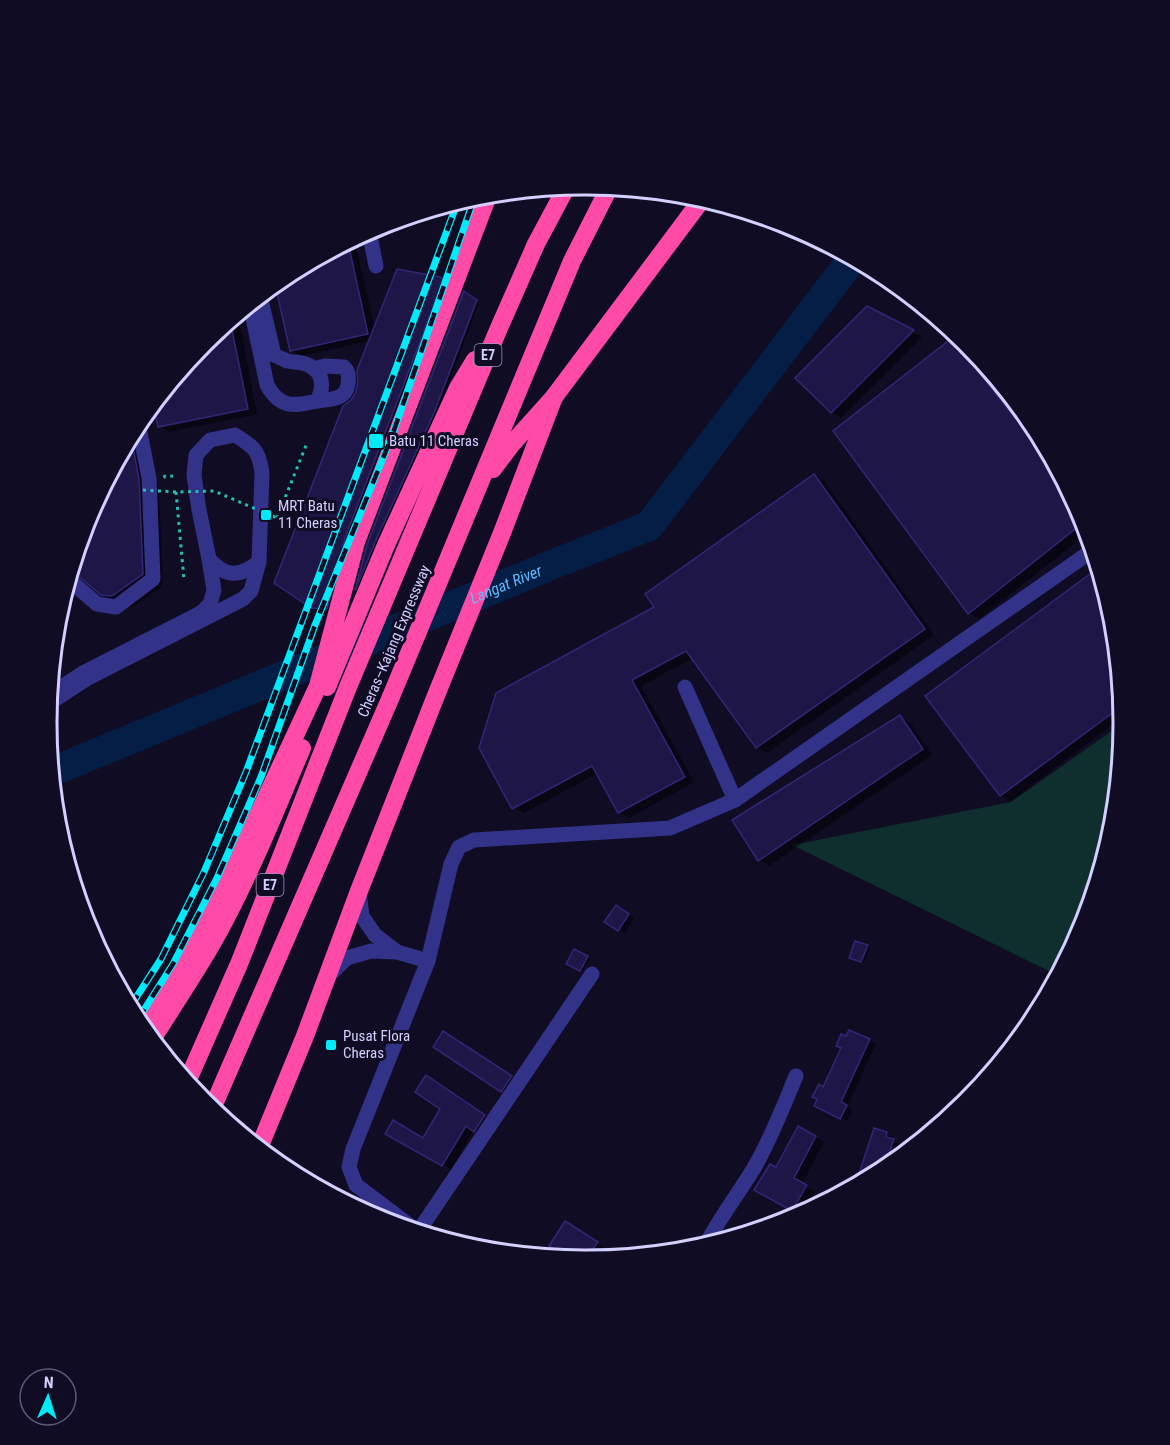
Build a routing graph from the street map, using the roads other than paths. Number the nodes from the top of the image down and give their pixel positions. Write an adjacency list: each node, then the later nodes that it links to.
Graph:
1 (562, 196): 9 (highway, Cheras–Kajang Expressway / E7)
2 (605, 196): 14 (highway, Cheras–Kajang Expressway / E7)
3 (484, 205): 28 (highway)
4 (696, 207): 11 (highway)
5 (371, 240): 6 (street)
6 (376, 266)
7 (262, 305): 10 (street)
8 (252, 314): 12 (street)
9 (499, 328): 29 (highway); 30 (highway, Cheras–Kajang Expressway / E7)
10 (314, 369): 12 (street); 12 (street)
11 (554, 397): 14 (highway); 23 (highway)
12 (317, 401)
13 (141, 437): 18 (street)
14 (477, 489): 32 (highway, Cheras–Kajang Expressway / E7)
15 (1086, 555): 22 (street)
16 (209, 559): 17 (street); 17 (street); 20 (street)
17 (259, 562): 21 (street)
18 (75, 585)
19 (685, 687): 22 (street)
20 (58, 689)
21 (58, 698)
22 (735, 800): 25 (street)
23 (359, 891): 24 (street); 27 (highway)
24 (397, 952): 25 (street); 27 (street)
25 (428, 961): 34 (street)
26 (592, 974): 35 (street)
27 (328, 976): 33 (highway)
28 (149, 1021)
29 (157, 1031)
30 (191, 1074)
31 (796, 1076): 36 (street)
32 (216, 1100)
33 (262, 1140)
34 (394, 1214)
35 (422, 1224)
36 (710, 1235)

